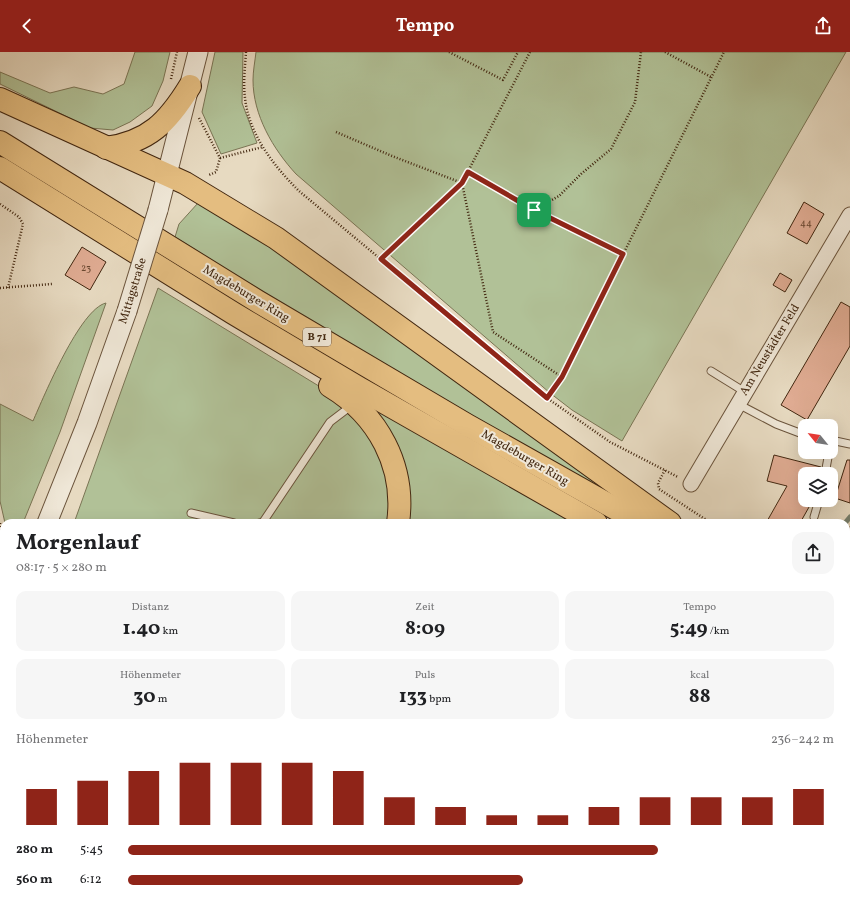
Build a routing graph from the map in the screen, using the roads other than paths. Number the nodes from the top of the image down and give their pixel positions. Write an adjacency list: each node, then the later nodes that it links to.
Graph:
1 (198, 52): 2 (street, Mittagstraße)
2 (190, 86): 5 (highway); 7 (street, Mittagstraße)
3 (0, 99): 5 (highway)
4 (0, 142): 25 (highway, Magdeburger Ring / B 71)
5 (106, 148): 7 (highway)
6 (0, 168): 9 (highway, Magdeburger Ring / B 71)
7 (167, 175): 20 (street, Mittagstraße, bridge); 26 (highway)
8 (850, 215): 11 (street, Am Neustädter Feld)
9 (233, 313): 12 (highway); 24 (highway, Magdeburger Ring / B 71)
10 (711, 371): 11 (lane)
11 (742, 398): 13 (lane); 16 (street, Am Neustädter Feld)
12 (354, 404): 22 (lane); 23 (highway)
13 (798, 432)
14 (838, 441): 15 (lane)
15 (850, 444)
16 (691, 484)
17 (817, 507): 19 (lane)
18 (191, 513): 21 (lane)
19 (814, 517)
20 (49, 519)
21 (217, 519)
22 (265, 519)
23 (398, 519)
24 (589, 519)
25 (634, 519)
26 (664, 519)

